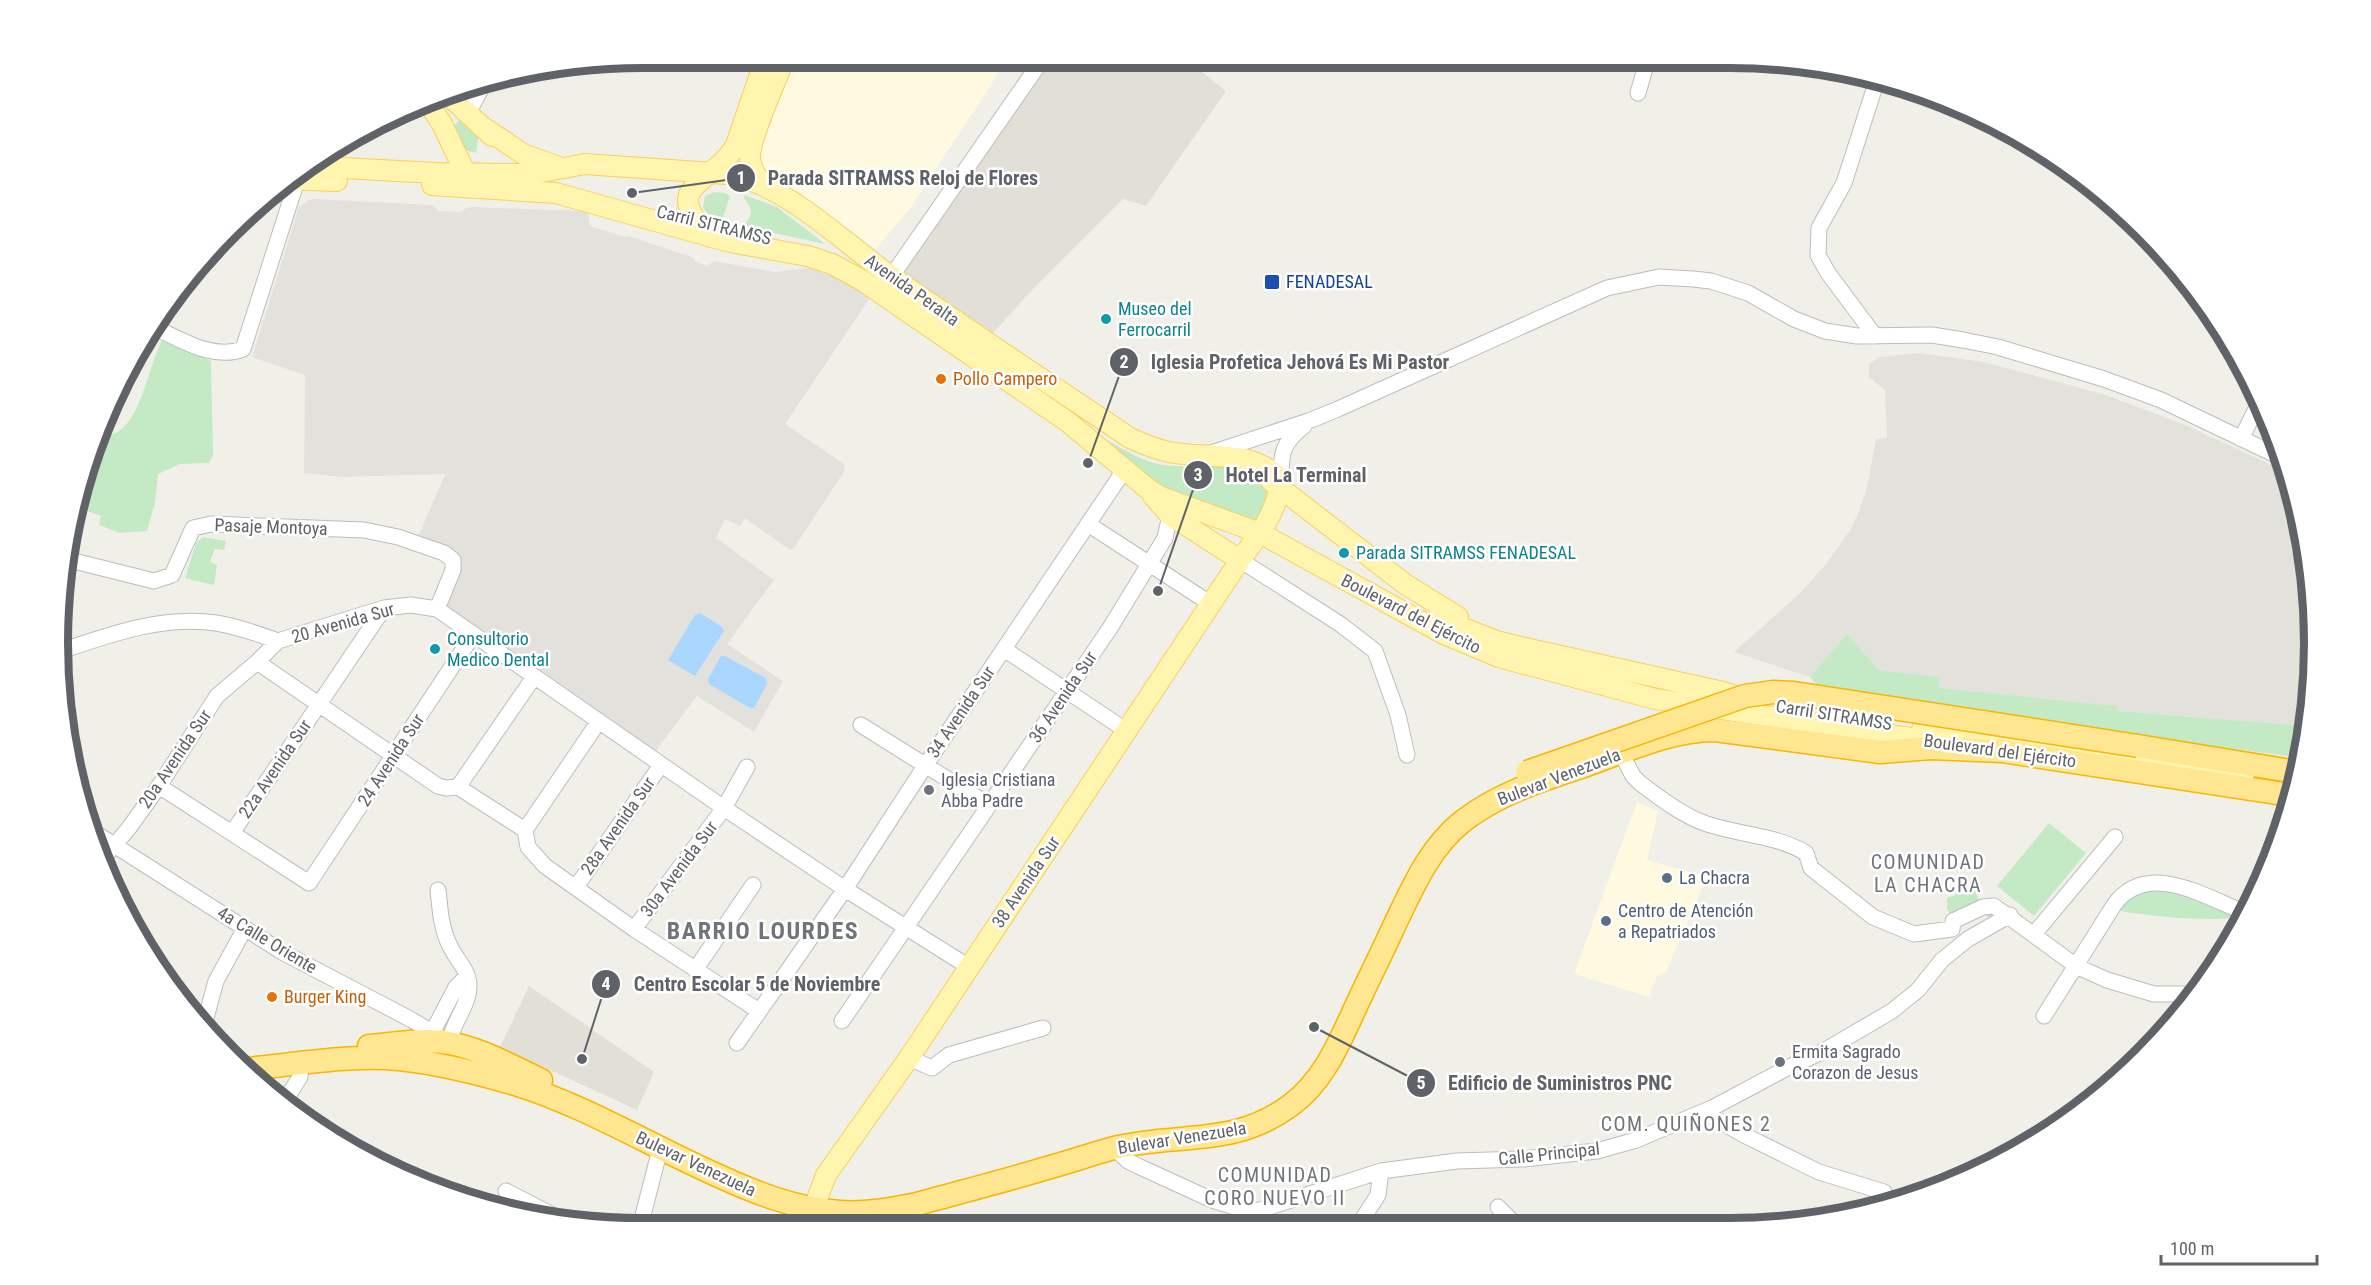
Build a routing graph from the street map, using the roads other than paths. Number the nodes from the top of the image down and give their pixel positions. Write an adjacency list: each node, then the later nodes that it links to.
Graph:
1 (763, 67): 19 (main road)
2 (781, 67): 21 (main road)
3 (1037, 67): 24 (street)
4 (1645, 67): 7 (street)
5 (1875, 87): 26 (street)
6 (480, 91): 10 (street)
7 (1638, 93)
8 (464, 96): 10 (main road)
9 (453, 100): 12 (main road, Carril SITRAMSS)
10 (473, 104): 13 (main road)
11 (431, 108): 16 (main road)
12 (483, 127): 14 (main road, Carril SITRAMSS); 17 (main road, Carril SITRAMSS)
13 (585, 164): 14 (main road, Avenida Peralta); 19 (main road, Avenida Peralta)
14 (561, 168): 17 (main road, Avenida Peralta); 19 (main road, Carril SITRAMSS)
15 (310, 173): 16 (main road, Avenida Peralta)
16 (467, 173): 17 (main road, Avenida Peralta); 22 (main road)
17 (536, 173): 23 (main road, Carril SITRAMSS)
18 (309, 174): 22 (main road, Avenida Peralta)
19 (703, 177): 21 (main road, Avenida Peralta); 23 (main road); 24 (main road, Carril SITRAMSS)
20 (293, 185): 25 (street)
21 (767, 187): 24 (main road, Avenida Peralta)
22 (480, 188): 23 (main road, Avenida Peralta)
23 (704, 230): 24 (main road, Carril SITRAMSS); 33 (main road, Avenida Peralta)
24 (890, 280): 28 (main road, Carril SITRAMSS); 32 (main road, Avenida Peralta)
25 (160, 330)
26 (1875, 336): 29 (street); 30 (street)
27 (2255, 411): 30 (street)
28 (1080, 419): 34 (main road, Carril SITRAMSS); 38 (main road, Carril SITRAMSS)
29 (1311, 420): 32 (street); 34 (street)
30 (2241, 439): 31 (street)
31 (2271, 453)
32 (1201, 455): 34 (main road, Avenida Peralta)
33 (1125, 469): 35 (main road, Avenida Peralta); 37 (street, 34 Avenida Sur)
34 (1280, 483): 38 (main road); 47 (main road, Carril SITRAMSS)
35 (1148, 489): 36 (main road, Avenida Peralta); 38 (main road, Avenida Peralta)
36 (1170, 515): 39 (main road, Avenida Peralta); 41 (street, 36 Avenida Sur)
37 (1088, 524): 41 (street); 48 (street, 34 Avenida Sur)
38 (1263, 530): 39 (main road); 47 (main road, Carril SITRAMSS); 58 (main road, Boulevard del Ejército)
39 (1240, 560): 42 (main road, 38 Avenida Sur); 60 (street)
40 (73, 561): 44 (street, Pasaje Montoya)
41 (1149, 564): 42 (street); 52 (street, 36 Avenida Sur)
42 (1211, 604): 56 (main road, 38 Avenida Sur)
43 (384, 608): 44 (street, 20 Avenida Sur); 46 (street, 20 Avenida Sur); 53 (street, 22a Avenida Sur)
44 (437, 609): 45 (street)
45 (473, 635): 51 (street); 61 (street, 24 Avenida Sur)
46 (278, 641): 49 (street); 50 (street, 20 Avenida Sur)
47 (1521, 647): 68 (main road, Carril SITRAMSS)
48 (1004, 648): 52 (street); 64 (street, 34 Avenida Sur)
49 (68, 649)
50 (257, 662): 53 (street); 69 (street, 20a Avenida Sur)
51 (534, 677): 54 (street); 70 (street)
52 (1067, 690): 56 (street); 72 (street, 36 Avenida Sur)
53 (319, 705): 61 (street); 75 (street, 22a Avenida Sur)
54 (598, 721): 63 (street); 74 (street)
55 (861, 725): 64 (street)
56 (1127, 730): 91 (main road, 38 Avenida Sur)
57 (2161, 750): 62 (main road, Boulevard del Ejército); 66 (highway, Boulevard del Ejército); 67 (highway, Boulevard del Ejército, bridge)
58 (2002, 751): 59 (highway, Bulevar Venezuela); 71 (highway, Boulevard del Ejército)
59 (1621, 753): 85 (street); 108 (highway, Bulevar Venezuela)
60 (1407, 755)
61 (393, 757): 70 (street); 75 (street, 24 Avenida Sur)
62 (2290, 764)
63 (661, 765): 73 (street); 81 (street, 28a Avenida Sur)
64 (925, 766): 72 (street); 82 (street, 34 Avenida Sur)
65 (747, 767): 73 (street, 30a Avenida Sur)
66 (2289, 771)
67 (1527, 772): 114 (highway, Bulevar Venezuela)
68 (2286, 781)
69 (159, 786): 75 (street); 78 (street, 20a Avenida Sur)
70 (458, 787): 74 (street)
71 (2283, 794)
72 (989, 805): 87 (street, 36 Avenida Sur)
73 (724, 808): 82 (street); 88 (street, 30a Avenida Sur)
74 (525, 830): 81 (street)
75 (232, 833)
76 (102, 837): 78 (street, 4a Calle Oriente)
77 (2115, 837): 89 (street)
78 (115, 845): 79 (street, 20a Avenida Sur); 86 (street, 4a Calle Oriente)
79 (108, 853)
80 (753, 885): 92 (street)
81 (576, 887): 88 (street)
82 (845, 889): 87 (street); 94 (street, 34 Avenida Sur)
83 (438, 890): 99 (street)
84 (2237, 910): 90 (street)
85 (2010, 915): 89 (street); 107 (street, Calle Principal)
86 (245, 928): 96 (street); 99 (street, 4a Calle Oriente)
87 (907, 928): 91 (street); 97 (street, 36 Avenida Sur)
88 (634, 929): 92 (street)
89 (2034, 934): 90 (street)
90 (2076, 966): 93 (street); 95 (street)
91 (969, 967): 101 (main road, 38 Avenida Sur)
92 (695, 970): 94 (street)
93 (2184, 994)
94 (759, 1011): 100 (street, 34 Avenida Sur)
95 (2044, 1016)
96 (206, 1017)
97 (842, 1022)
98 (1043, 1028): 101 (street)
99 (436, 1039): 102 (highway, Bulevar Venezuela); 104 (highway); 114 (highway, Bulevar Venezuela)
100 (737, 1043)
101 (909, 1058): 114 (main road, 38 Avenida Sur)
102 (246, 1059)
103 (301, 1064): 104 (highway, Bulevar Venezuela); 105 (highway, Bulevar Venezuela); 106 (street)
104 (434, 1065): 109 (highway, Bulevar Venezuela)
105 (256, 1068)
106 (288, 1096)
107 (1704, 1112): 110 (street, Calle Principal); 112 (street)
108 (1114, 1148): 110 (street, Calle Principal); 117 (highway, Bulevar Venezuela)
109 (660, 1149): 113 (highway, Bulevar Venezuela); 118 (street)
110 (1381, 1171): 119 (street)
111 (506, 1191): 115 (street)
112 (1884, 1192)
113 (786, 1202): 114 (highway); 117 (highway, Bulevar Venezuela)
114 (816, 1202): 117 (highway)
115 (538, 1207)
116 (1498, 1207): 120 (street)
117 (842, 1213)
118 (642, 1218)
119 (1363, 1218)
120 (1509, 1218)

